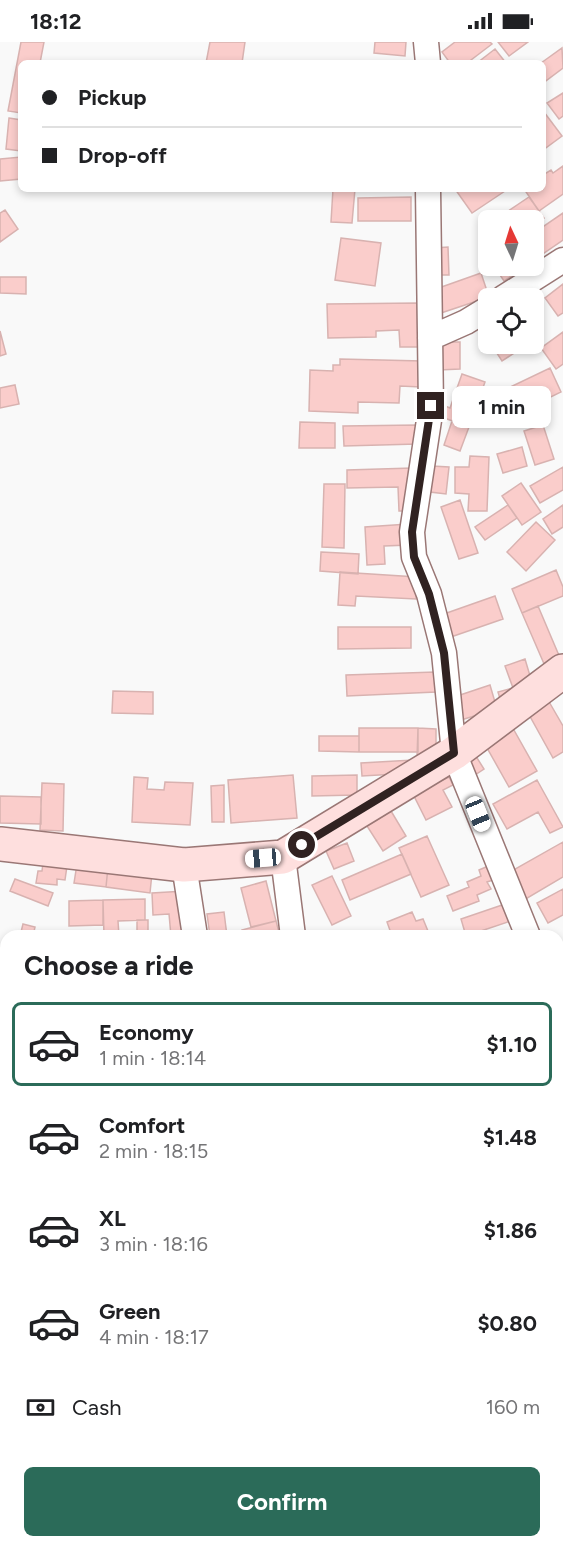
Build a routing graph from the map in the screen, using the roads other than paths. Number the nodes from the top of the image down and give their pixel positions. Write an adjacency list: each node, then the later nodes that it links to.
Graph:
1 (426, 42): 2 (street)
2 (428, 60)
3 (428, 192): 7 (street)
4 (563, 260): 5 (street)
5 (519, 288)
6 (478, 315): 7 (street)
7 (430, 338): 9 (street)
8 (563, 671): 9 (street)
9 (454, 753): 11 (street); 15 (street)
10 (0, 844): 12 (street)
11 (283, 856): 12 (street); 14 (street)
12 (184, 865): 13 (street)
13 (194, 930)
14 (292, 930)
15 (526, 930)

